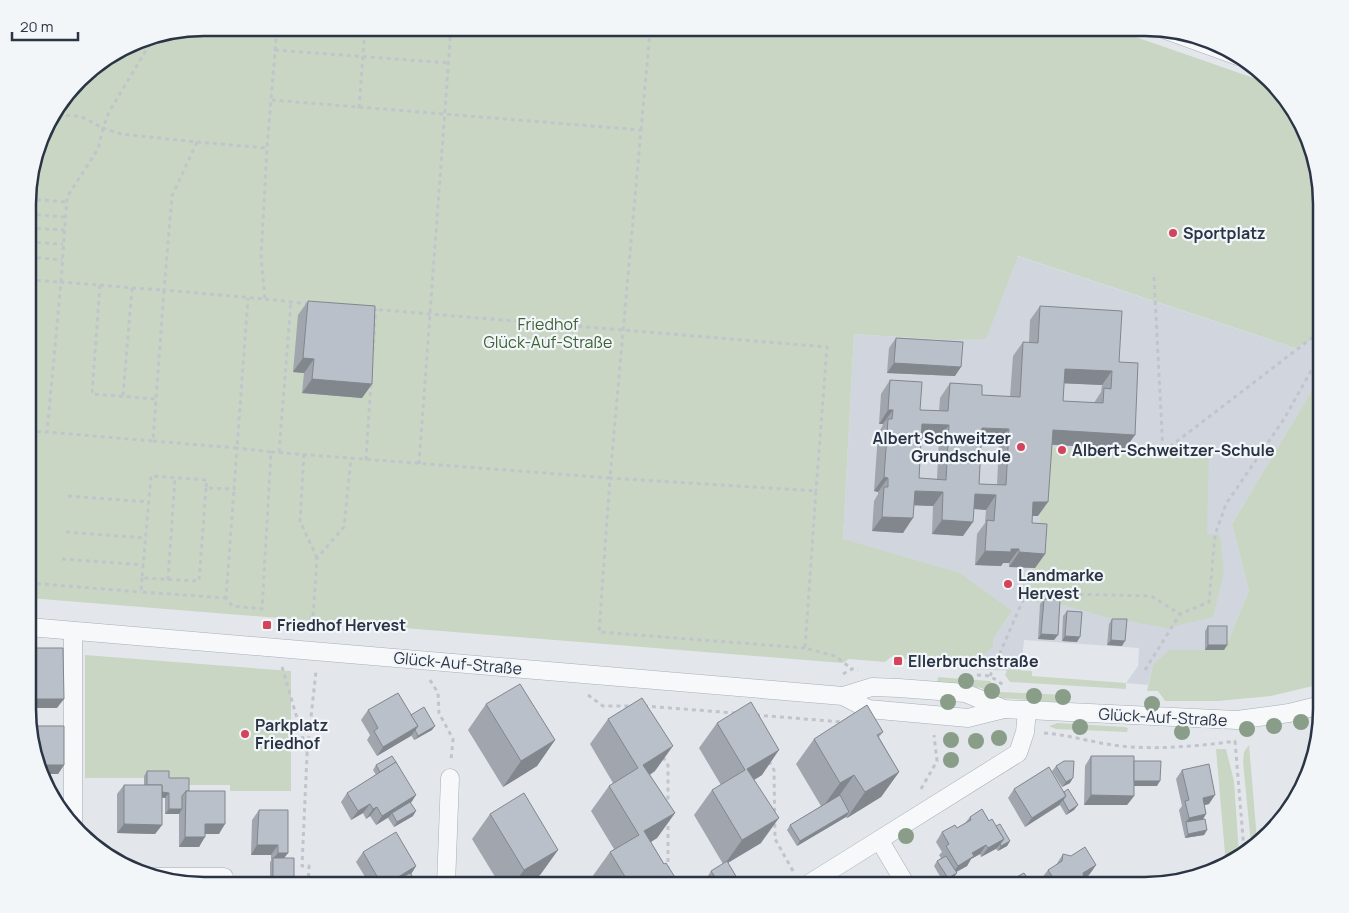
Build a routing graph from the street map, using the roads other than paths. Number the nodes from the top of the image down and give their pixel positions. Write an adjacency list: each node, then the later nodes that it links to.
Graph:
1 (36, 628): 2 (street, Glück-Auf-Straße)
2 (73, 631): 3 (street, Glück-Auf-Straße); 8 (street)
3 (843, 696): 5 (street, Glück-Auf-Straße); 5 (street, Glück-Auf-Straße)
4 (1312, 707): 6 (street, Glück-Auf-Straße)
5 (1004, 709): 6 (street, Glück-Auf-Straße)
6 (1027, 711): 9 (street)
7 (450, 778): 12 (street)
8 (73, 813)
9 (880, 841): 10 (street); 11 (street)
10 (806, 876)
11 (901, 876)
12 (446, 877)

